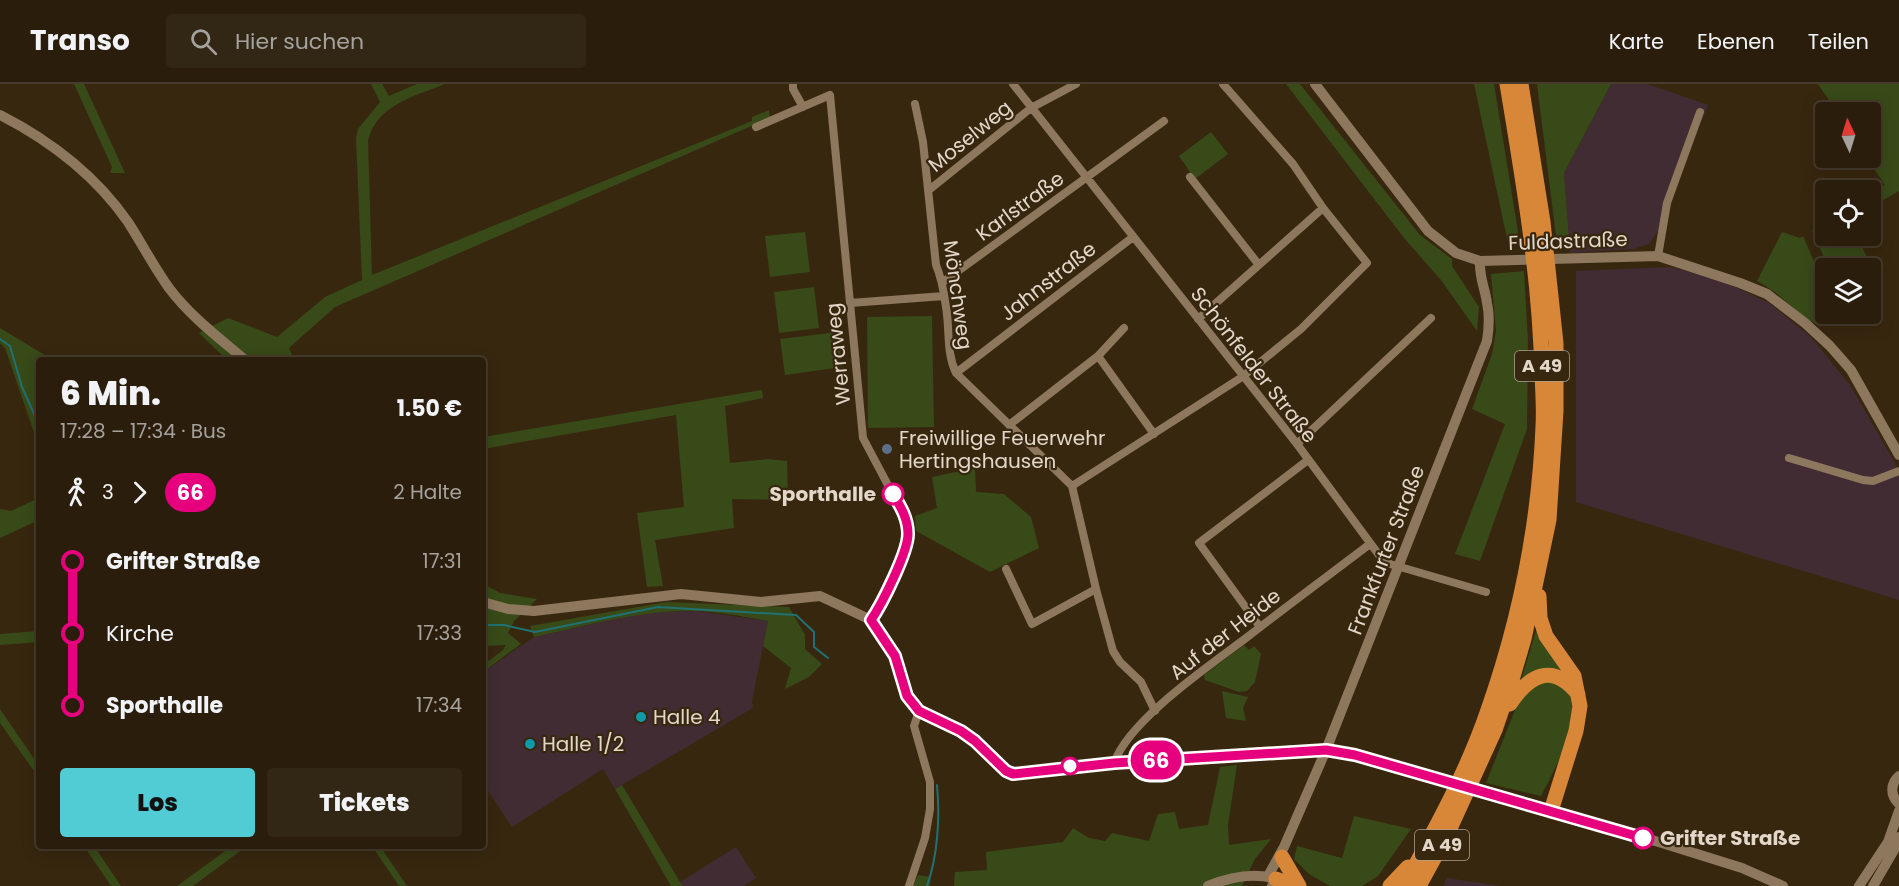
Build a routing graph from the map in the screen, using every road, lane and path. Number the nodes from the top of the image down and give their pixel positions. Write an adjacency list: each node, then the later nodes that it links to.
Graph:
1 (793, 84): 9 (street)
2 (1013, 84): 10 (street, Schönfelder Straße)
3 (1076, 84): 10 (street, Moselweg)
4 (1223, 84): 18 (street)
5 (1315, 84): 21 (street, Fuldastraße)
6 (1507, 84): 56 (highway, A 49)
7 (1521, 84): 42 (highway, A 49)
8 (915, 104): 17 (street, Mönchweg)
9 (803, 107): 14 (street, Werraweg); 25 (street, Werraweg)
10 (1031, 108): 16 (street, Schönfelder Straße); 17 (street, Moselweg)
11 (1700, 112): 20 (street)
12 (0, 115): 30 (street)
13 (1164, 121): 16 (street)
14 (756, 127)
15 (1190, 177): 22 (street)
16 (1087, 178): 19 (street, Schönfelder Straße); 23 (street, Karlstraße)
17 (929, 190): 23 (street, Mönchweg)
18 (1323, 208): 22 (street); 32 (street)
19 (1133, 237): 27 (street, Schönfelder Straße); 31 (street, Jahnstraße)
20 (1658, 256): 21 (street, Fuldastraße); 36 (street, Fuldastraße)
21 (1480, 261): 43 (street, Frankfurter Straße)
22 (1259, 265): 27 (street)
23 (943, 282): 24 (street, Mönchweg)
24 (944, 296): 25 (street); 31 (street, Mönchweg)
25 (850, 303): 48 (street, Werraweg)
26 (1431, 318): 35 (street)
27 (1198, 319): 32 (street, Schönfelder Straße)
28 (1124, 328): 29 (street)
29 (1098, 356): 33 (street); 34 (street)
30 (242, 357)
31 (956, 373): 33 (street, Mönchweg)
32 (1242, 377): 34 (street); 35 (street, Schönfelder Straße)
33 (1009, 425): 40 (street, Mönchweg)
34 (1154, 434): 40 (street)
35 (1297, 444): 38 (street, Schönfelder Straße)
36 (1899, 455)
37 (1789, 458): 39 (street)
38 (1308, 460): 41 (street, Schönfelder Straße); 49 (street)
39 (1899, 471)
40 (1072, 486): 45 (street)
41 (1371, 544): 43 (street, Schönfelder Straße); 49 (street, Auf der Heide)
42 (1542, 557): 50 (highway); 53 (highway, A 49)
43 (1398, 567): 46 (street); 54 (street, Frankfurter Straße)
44 (1006, 569): 45 (street)
45 (1096, 589): 52 (street)
46 (1486, 592)
47 (486, 603): 48 (street)
48 (871, 620): 51 (street)
49 (1260, 627): 52 (street, Auf der Heide)
50 (1579, 694): 53 (highway); 60 (highway)
51 (919, 711): 55 (street); 66 (street)
52 (1155, 711): 55 (street, Auf der Heide)
53 (1495, 730): 56 (highway, A 49)
54 (1326, 750): 55 (street); 60 (street); 64 (street, Frankfurter Straße)
55 (1114, 763)
56 (1470, 770): 58 (highway, A 49)
57 (1899, 776): 59 (street)
58 (1456, 802): 63 (highway, A 49); 71 (highway, A 49)
59 (1899, 804)
60 (1551, 811): 72 (street)
61 (1899, 811): 73 (street)
62 (1899, 837): 74 (street)
63 (1427, 844): 69 (highway); 70 (highway, A 49)
64 (1283, 852): 65 (street, Frankfurter Straße); 68 (highway)
65 (1270, 882): 67 (street); 68 (highway)
66 (909, 886)
67 (1208, 886)
68 (1297, 886)
69 (1390, 886)
70 (1404, 886)
71 (1419, 886)
72 (1783, 886)
73 (1859, 886)
74 (1873, 886)

